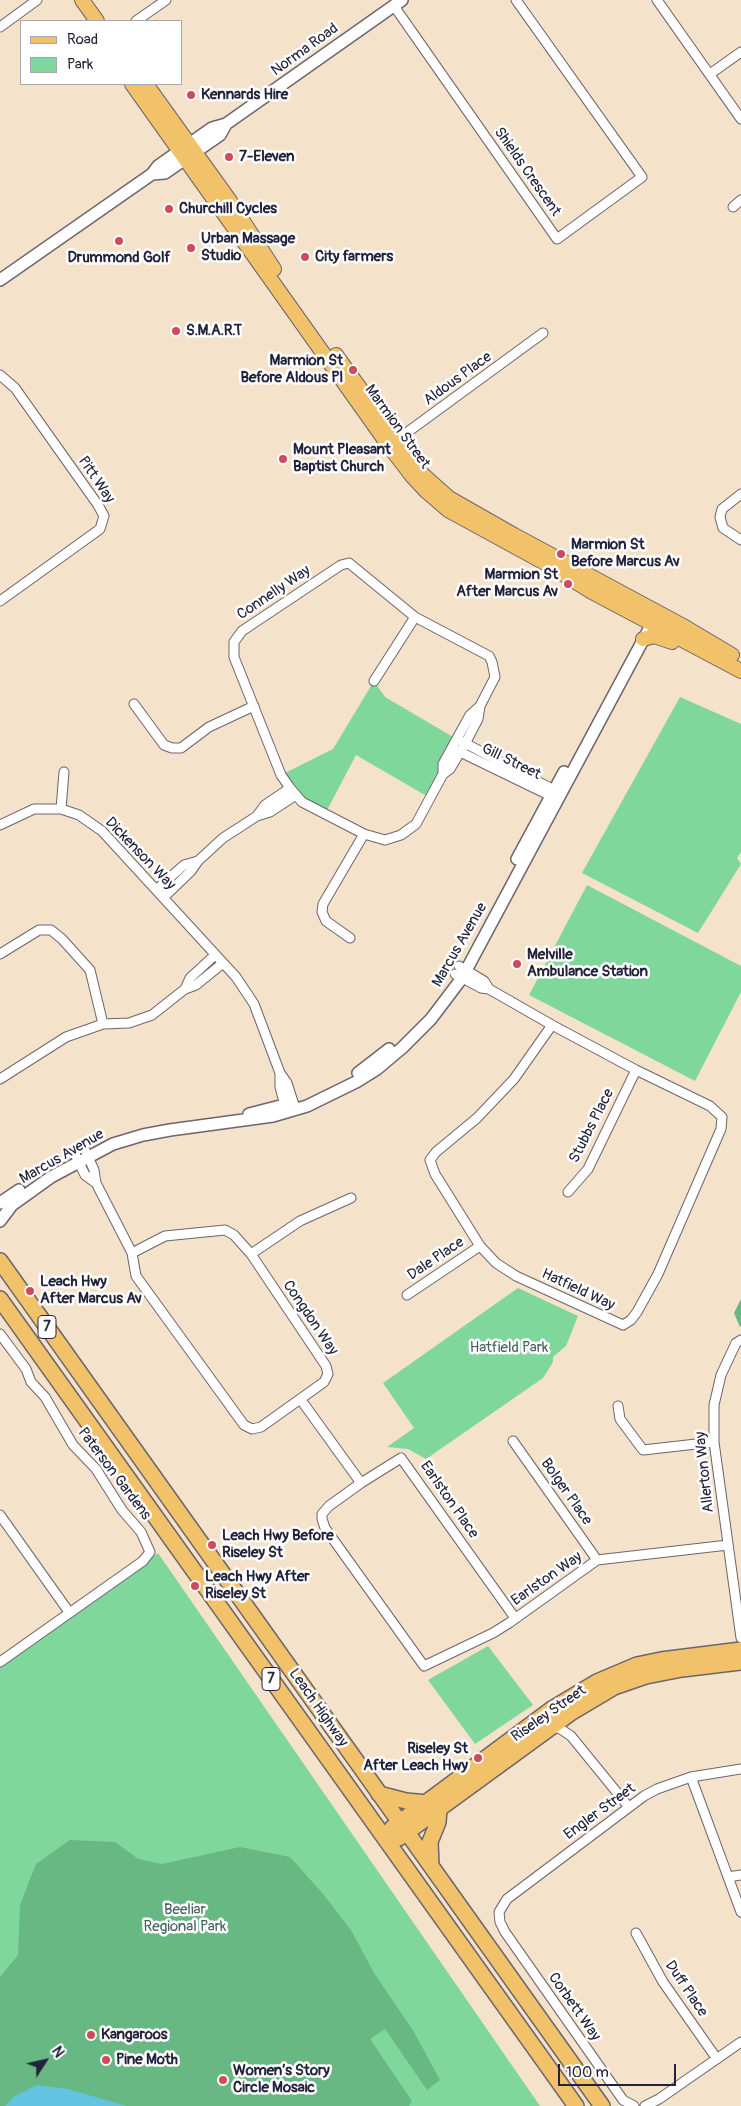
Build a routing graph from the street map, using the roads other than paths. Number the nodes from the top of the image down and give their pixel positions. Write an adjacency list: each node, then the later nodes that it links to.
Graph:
1 (37, 0): 11 (street)
2 (74, 0): 8 (main road)
3 (82, 0): 9 (main road)
4 (166, 0): 10 (street)
5 (516, 0): 7 (street, Shields Crescent)
6 (657, 0): 13 (street)
7 (398, 3): 17 (street, Norma Road)
8 (88, 20)
9 (96, 20)
10 (137, 20)
11 (0, 27)
12 (741, 52): 13 (street)
13 (710, 74): 16 (street)
14 (133, 85): 17 (main road, Marmion Street)
15 (147, 85): 17 (main road, Marmion Street)
16 (741, 119)
17 (187, 151): 20 (street, Norma Road); 23 (main road, Marmion Street)
18 (741, 200): 19 (street)
19 (733, 206)
20 (0, 280)
21 (544, 333): 23 (street, Aldous Place)
22 (0, 375): 26 (street, Pitt Way)
23 (393, 443): 27 (main road, Marmion Street)
24 (741, 494): 25 (street)
25 (741, 540)
26 (0, 601)
27 (651, 616): 29 (street, Marcus Avenue); 30 (main road, Marmion Street); 31 (main road, Marmion Street); 39 (street, Marcus Avenue)
28 (415, 617): 33 (street); 35 (street, Connelly Way); 36 (street, Connelly Way)
29 (643, 639): 30 (main road); 39 (street, Marcus Avenue)
30 (720, 659): 32 (main road, Marmion Street)
31 (741, 660)
32 (741, 671)
33 (374, 681)
34 (134, 704): 35 (street)
35 (254, 706): 38 (street, Connelly Way)
36 (458, 746): 39 (street, Gill Street); 42 (street, Connelly Way)
37 (64, 772): 40 (street)
38 (293, 792): 42 (street, Connelly Way); 43 (street)
39 (555, 795): 50 (street, Marcus Avenue)
40 (61, 809): 41 (street, Dickenson Way); 44 (street, Dickenson Way)
41 (0, 824)
42 (364, 834): 46 (street)
43 (198, 861): 44 (street); 45 (street)
44 (157, 889): 45 (street, Dickenson Way)
45 (164, 897): 48 (street, Dickenson Way)
46 (350, 938)
47 (0, 954): 52 (street)
48 (215, 955): 49 (street, Dickenson Way); 51 (street)
49 (223, 963): 51 (street); 56 (street, Dickenson Way)
50 (461, 972): 53 (street, Hatfield Way); 56 (street, Marcus Avenue)
51 (184, 989): 52 (street)
52 (103, 1024): 55 (street)
53 (552, 1025): 54 (street, Hatfield Way); 62 (street, Hatfield Way)
54 (636, 1070): 58 (street, Stubbs Place); 62 (street, Hatfield Way)
55 (0, 1079)
56 (291, 1107): 57 (street, Marcus Avenue)
57 (82, 1155): 60 (street, Marcus Avenue); 61 (street, Marcus Avenue); 63 (street, Congdon Way)
58 (568, 1192)
59 (351, 1198): 64 (street)
60 (0, 1203)
61 (0, 1221)
62 (480, 1246): 66 (street, Dale Place)
63 (132, 1253): 64 (street, Congdon Way); 71 (street, Congdon Way)
64 (250, 1254): 71 (street, Congdon Way)
65 (0, 1261): 70 (highway, Leach Highway / 7)
66 (407, 1295)
67 (0, 1298): 75 (highway, Leach Highway / 7)
68 (0, 1334): 84 (street, Paterson Gardens)
69 (741, 1340): 74 (street, Allerton Way)
70 (94, 1393): 75 (highway); 77 (highway, Leach Highway / 7)
71 (301, 1400): 76 (street)
72 (618, 1406): 74 (street)
73 (513, 1440): 83 (street, Bolger Place)
74 (714, 1442): 82 (street, Allerton Way)
75 (128, 1477): 79 (highway, Leach Highway / 7)
76 (361, 1484): 85 (street, Earlston Place); 90 (street, Earlston Place)
77 (177, 1510): 79 (highway); 96 (highway, Leach Highway / 7)
78 (0, 1515): 80 (street)
79 (160, 1523): 100 (highway, Leach Highway / 7)
80 (8, 1527): 81 (street); 84 (street)
81 (0, 1533)
82 (728, 1545): 83 (street, Earlston Way); 86 (street, Allerton Way)
83 (597, 1560): 85 (street, Earlston Way)
84 (69, 1612): 88 (street, Paterson Gardens)
85 (515, 1618): 90 (street, Earlston Way)
86 (741, 1638)
87 (741, 1650): 97 (highway, Riseley Street)
88 (0, 1662)
89 (741, 1662): 91 (highway, Riseley Street)
90 (424, 1666)
91 (575, 1710): 92 (highway, Riseley Street); 93 (street)
92 (550, 1729): 93 (street); 97 (highway, Riseley Street)
93 (580, 1745): 98 (street)
94 (741, 1769): 95 (street, Engler Street)
95 (690, 1777): 98 (street, Engler Street); 103 (street)
96 (379, 1794): 97 (highway); 99 (highway, Leach Highway / 7)
97 (433, 1806): 99 (highway, Riseley Street); 101 (highway)
98 (628, 1806): 105 (street, Engler Street)
99 (404, 1828): 100 (highway, Riseley Street); 101 (highway, Leach Highway / 7)
100 (386, 1840): 109 (highway, Leach Highway / 7)
101 (431, 1865): 110 (highway, Leach Highway / 7)
102 (741, 1875): 103 (street)
103 (728, 1877): 104 (street)
104 (741, 1912)
105 (499, 1917): 111 (street, Corbett Way)
106 (636, 1933): 108 (street, Duff Place)
107 (741, 2042): 108 (street)
108 (717, 2059): 112 (street)
109 (576, 2106)
110 (602, 2106)
111 (634, 2106)
112 (645, 2106)

